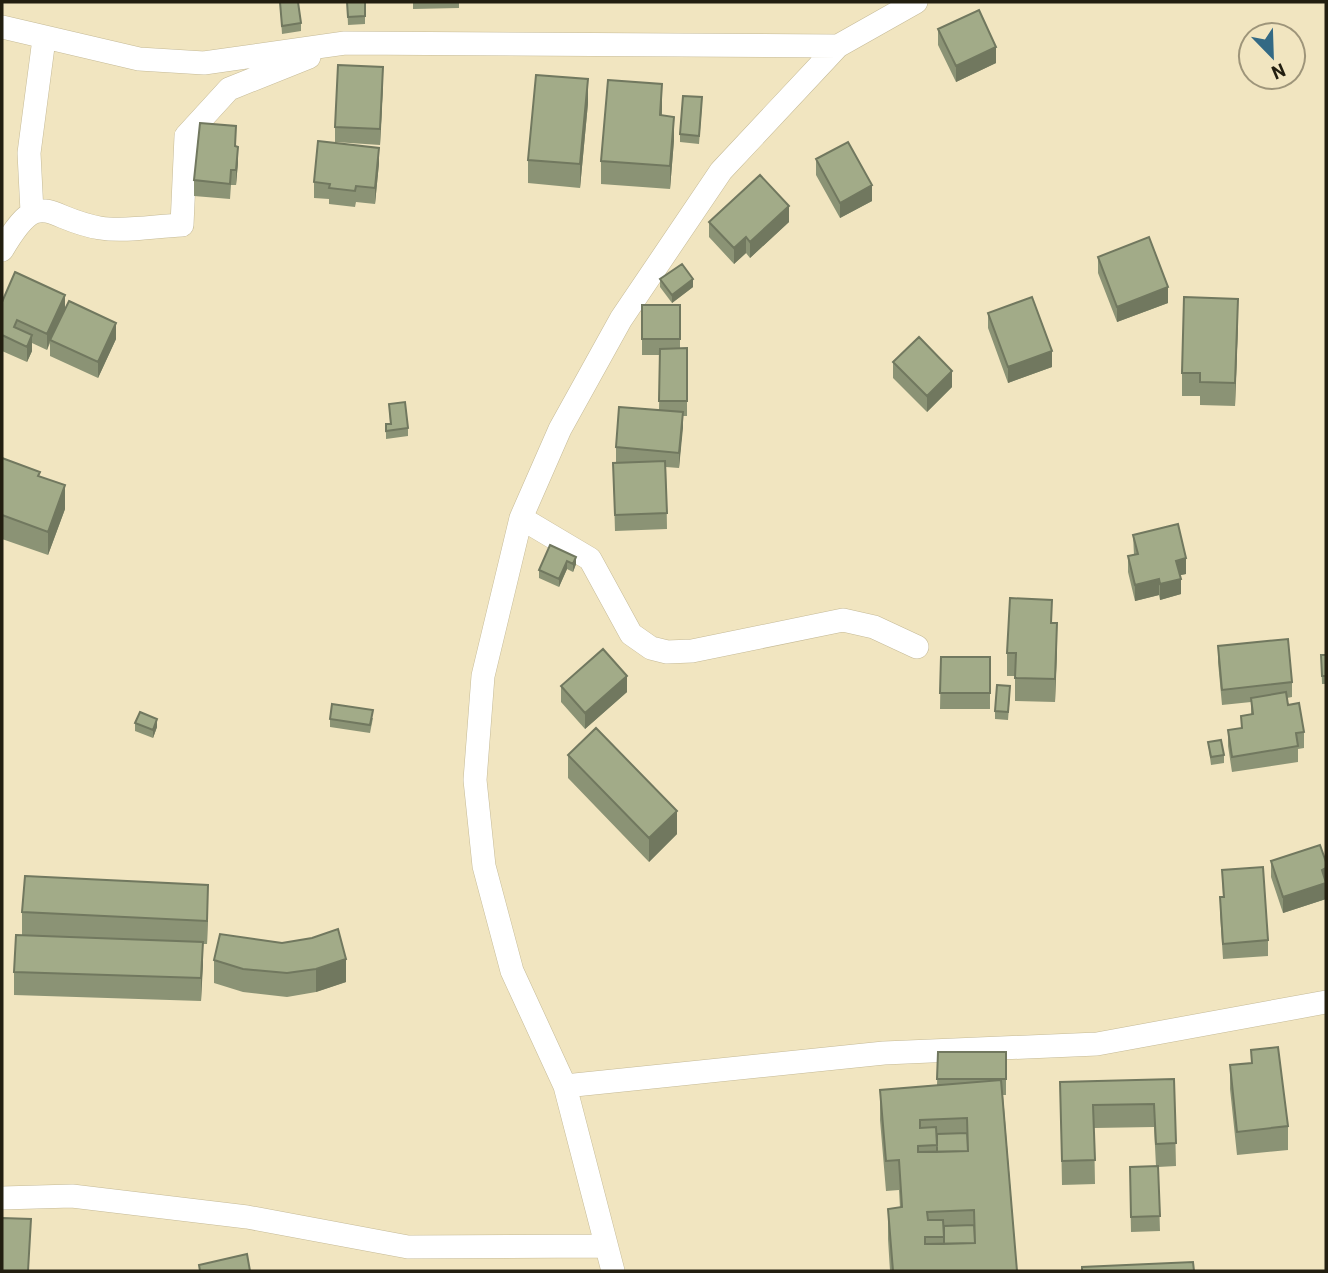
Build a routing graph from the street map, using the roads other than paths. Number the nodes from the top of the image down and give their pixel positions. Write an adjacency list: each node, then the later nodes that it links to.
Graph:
1 (916, 2): 5 (street)
2 (2, 27): 3 (street)
3 (44, 39): 4 (street); 6 (street)
4 (345, 43): 5 (street); 6 (street)
5 (838, 46): 8 (street)
6 (32, 212): 7 (street)
7 (2, 250)
8 (521, 518): 9 (street); 11 (street)
9 (917, 647)
10 (1326, 1002): 11 (street)
11 (565, 1086): 13 (street)
12 (2, 1198): 13 (street)
13 (606, 1246): 14 (street)
14 (613, 1271)

